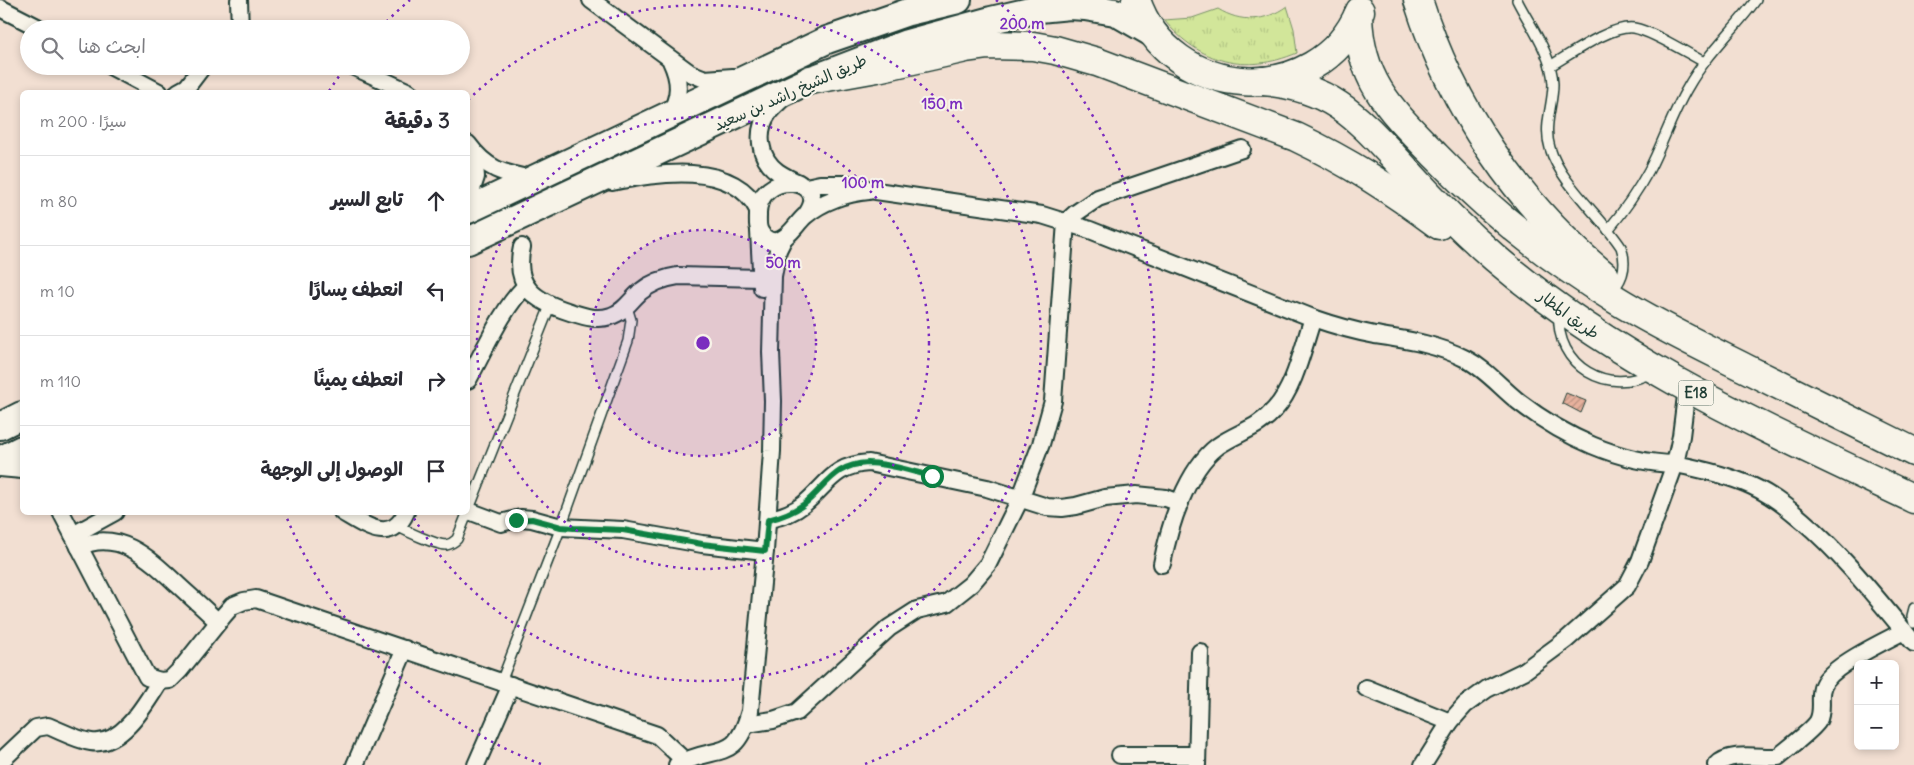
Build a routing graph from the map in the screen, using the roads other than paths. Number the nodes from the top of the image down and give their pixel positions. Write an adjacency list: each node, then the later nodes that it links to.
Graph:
1 (239, 0): 12 (street)
2 (591, 0): 14 (street)
3 (1136, 0): 13 (highway)
4 (1418, 0): 45 (highway)
5 (1517, 0): 16 (lane)
6 (1756, 0): 15 (lane)
7 (943, 1): 10 (main road, طريق الشيخ راشد بن سعيد)
8 (0, 8): 11 (street)
9 (1361, 8): 21 (highway); 51 (highway)
10 (893, 10): 20 (main road, طريق الشيخ راشد بن سعيد)
11 (23, 20)
12 (240, 20)
13 (1155, 35): 21 (highway); 22 (main road, طريق الشيخ راشد بن سعيد)
14 (672, 61): 20 (street); 26 (street)
15 (1704, 62): 16 (lane); 38 (lane)
16 (1550, 66): 38 (lane)
17 (127, 75): 23 (street)
18 (196, 75): 24 (street)
19 (372, 75): 25 (street)
20 (752, 76): 26 (main road, طريق الشيخ راشد بن سعيد)
21 (1262, 82): 43 (highway, طريق المطار / E18)
22 (801, 84): 30 (street); 31 (main road, طريق الشيخ راشد بن سعيد); 43 (highway)
23 (155, 90)
24 (181, 90)
25 (405, 90)
26 (669, 115): 29 (main road, طريق الشيخ راشد بن سعيد)
27 (471, 148): 29 (street); 33 (street)
28 (1242, 149): 37 (street)
29 (532, 179): 34 (main road, طريق الشيخ راشد بن سعيد)
30 (803, 186): 32 (street); 35 (street); 36 (street)
31 (582, 187): 35 (street); 41 (main road, طريق الشيخ راشد بن سعيد)
32 (876, 191): 36 (street); 37 (street)
33 (470, 195)
34 (470, 209)
35 (758, 210): 39 (street)
36 (806, 215): 40 (street)
37 (1066, 222): 50 (street); 64 (street)
38 (1608, 230): 45 (lane)
39 (759, 231): 40 (street); 44 (street)
40 (784, 238): 52 (street)
41 (470, 240)
42 (522, 247): 46 (street)
43 (1494, 258): 49 (highway, طريق المطار / E18)
44 (761, 278): 48 (street); 52 (street)
45 (1617, 285): 51 (highway)
46 (526, 286): 47 (street); 54 (street)
47 (550, 306): 48 (street); 67 (lane)
48 (627, 307): 75 (lane)
49 (1559, 309): 53 (highway, طريق المطار / E18); 53 (lane)
50 (1313, 318): 61 (street); 66 (street)
51 (1681, 336): 59 (highway)
52 (771, 352): 74 (street)
53 (1655, 371): 55 (highway, طريق المطار / E18)
54 (470, 376)
55 (1687, 388): 61 (street); 65 (highway, طريق المطار / E18)
56 (20, 416): 57 (main road)
57 (0, 426)
58 (20, 450): 60 (main road)
59 (1914, 452)
60 (0, 460)
61 (1675, 464): 81 (street); 87 (street)
62 (0, 468): 63 (street)
63 (20, 470)
64 (1020, 499): 66 (street); 74 (street); 88 (street)
65 (1914, 499)
66 (1180, 503): 78 (street)
67 (470, 506)
68 (470, 512): 75 (street)
69 (63, 515): 76 (street)
70 (111, 515): 76 (street)
71 (347, 515): 73 (street)
72 (466, 515): 73 (lane)
73 (402, 519)
74 (768, 520): 77 (street)
75 (561, 527): 77 (street); 85 (lane)
76 (76, 541): 80 (street); 84 (street)
77 (765, 551): 88 (street)
78 (1162, 564)
79 (1914, 608): 81 (lane)
80 (218, 622): 82 (street); 84 (street)
81 (1911, 632): 97 (street)
82 (405, 649): 85 (street); 94 (street)
83 (1200, 652): 91 (street)
84 (160, 681): 92 (street)
85 (506, 684): 93 (street); 95 (street)
86 (1366, 688): 87 (street)
87 (1450, 722): 96 (street)
88 (746, 724): 90 (street)
89 (1120, 755): 91 (street)
90 (728, 759): 93 (street)
91 (1197, 760)
92 (0, 762)
93 (681, 763)
94 (355, 765)
95 (476, 765)
96 (1423, 765)
97 (1717, 765)

